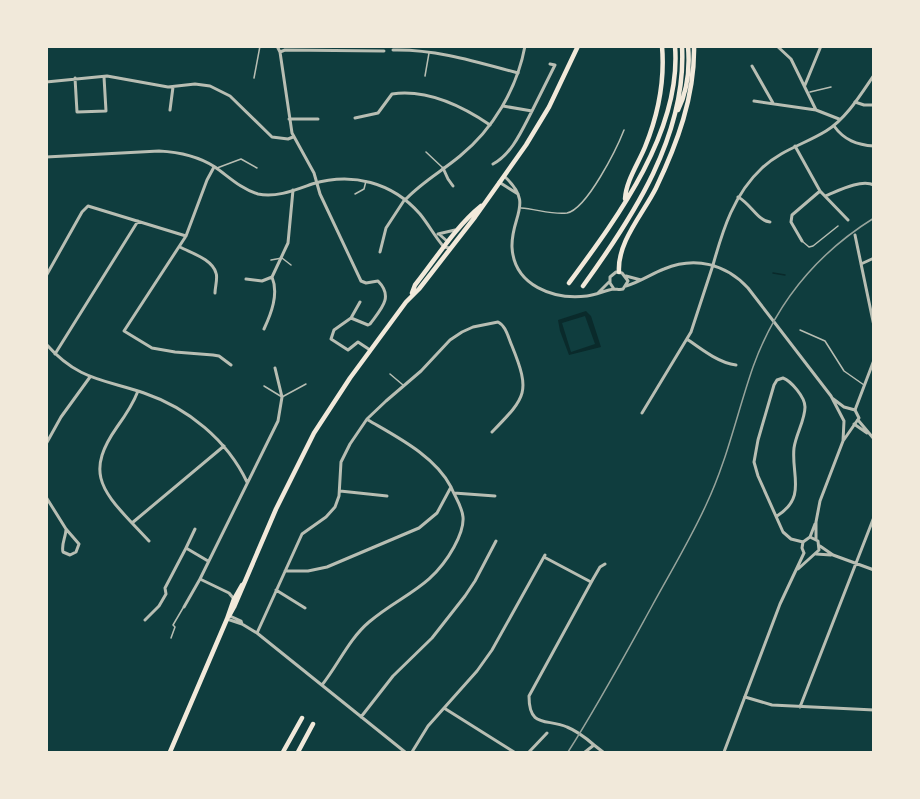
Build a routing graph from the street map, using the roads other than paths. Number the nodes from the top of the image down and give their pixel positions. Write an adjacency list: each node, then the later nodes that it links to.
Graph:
1 (260, 46): 23 (lane)
2 (277, 46): 14 (street)
3 (525, 46): 18 (street)
4 (578, 46): 54 (main road)
5 (662, 46): 67 (main road)
6 (675, 46): 67 (main road)
7 (682, 46): 41 (main road)
8 (688, 46): 41 (main road)
9 (694, 46): 89 (main road)
10 (777, 46): 25 (street)
11 (820, 46): 25 (street)
12 (393, 50): 15 (street)
13 (384, 51): 14 (street)
14 (280, 52): 39 (street)
15 (429, 52): 18 (street); 20 (lane)
16 (550, 64): 36 (street)
17 (752, 66): 31 (street)
18 (518, 73): 33 (street)
19 (873, 75): 30 (street)
20 (425, 76)
21 (104, 77): 22 (street); 22 (street); 26 (street)
22 (75, 78): 24 (street)
23 (254, 78)
24 (46, 82)
25 (805, 85): 28 (street)
26 (173, 87): 34 (street); 45 (street)
27 (831, 87): 28 (lane)
28 (809, 92): 35 (street)
29 (754, 101): 31 (street)
30 (855, 102): 32 (street); 40 (street)
31 (773, 103): 35 (street)
32 (873, 105)
33 (502, 106): 36 (street); 42 (street)
34 (170, 110)
35 (816, 110): 40 (street)
36 (532, 111): 50 (street)
37 (318, 118): 39 (street)
38 (355, 118): 42 (street)
39 (289, 119): 45 (street)
40 (839, 119): 43 (street)
41 (673, 121): 97 (main road)
42 (490, 125): 53 (street)
43 (834, 126): 46 (street); 47 (street)
44 (624, 130): 69 (lane)
45 (293, 137): 57 (street)
46 (795, 146): 61 (street); 65 (street)
47 (873, 146)
48 (426, 152): 53 (lane)
49 (46, 157): 51 (street)
50 (493, 164)
51 (216, 168): 52 (lane); 60 (street); 77 (street)
52 (256, 168)
53 (444, 168): 59 (street); 66 (street)
54 (504, 176): 56 (main road); 63 (street)
55 (366, 180): 57 (street); 62 (lane); 66 (street)
56 (500, 182): 63 (street); 68 (main road)
57 (317, 183): 60 (street); 103 (street)
58 (873, 185): 64 (street)
59 (453, 186)
60 (293, 190): 83 (street)
61 (820, 191): 64 (street); 78 (street)
62 (355, 194)
63 (518, 194): 69 (street)
64 (825, 196): 70 (street)
65 (738, 197): 72 (street); 88 (street)
66 (405, 199): 75 (street); 82 (street)
67 (625, 201): 96 (main road)
68 (483, 204): 73 (main road); 81 (main road)
69 (520, 208): 101 (street)
70 (848, 220)
71 (138, 221): 77 (street); 90 (street); 112 (street)
72 (770, 222)
73 (462, 225): 75 (street); 79 (main road)
74 (838, 226): 78 (lane)
75 (437, 233): 79 (street); 81 (street)
76 (855, 235): 86 (street)
77 (186, 236): 80 (street)
78 (802, 241)
79 (448, 242): 81 (main road)
80 (180, 247): 100 (street); 109 (street)
81 (447, 247): 111 (main road)
82 (380, 252)
83 (282, 258): 85 (lane); 87 (lane); 92 (street)
84 (873, 258): 86 (street)
85 (271, 260)
86 (861, 264): 104 (street)
87 (291, 265)
88 (712, 265): 94 (street); 107 (street); 124 (street)
89 (619, 272): 91 (street); 95 (street)
90 (46, 276)
91 (626, 276): 94 (street); 98 (street)
92 (272, 277): 93 (street); 105 (street)
93 (246, 279)
94 (641, 280): 98 (street)
95 (609, 282): 99 (street); 101 (street)
96 (569, 283)
97 (583, 286)
98 (626, 286): 99 (street)
99 (614, 289): 101 (street)
100 (214, 293)
101 (598, 293)
102 (360, 302): 103 (street)
103 (351, 318): 111 (street)
104 (873, 326)
105 (264, 329)
106 (800, 330): 122 (lane)
107 (687, 339): 115 (street); 128 (street)
108 (46, 344): 112 (street)
109 (152, 348): 110 (street); 114 (street)
110 (157, 350)
111 (370, 351): 171 (main road)
112 (55, 354): 118 (street)
113 (873, 360): 122 (street)
114 (231, 365)
115 (736, 365)
116 (275, 368): 125 (street)
117 (390, 374): 121 (lane)
118 (90, 377): 123 (street); 137 (street)
119 (306, 384): 125 (lane)
120 (264, 386): 125 (lane)
121 (404, 386): 129 (street); 133 (street)
122 (865, 386): 127 (street)
123 (138, 391): 138 (street); 149 (street)
124 (831, 396): 126 (street); 130 (street)
125 (282, 397): 139 (street)
126 (849, 409): 127 (street); 130 (street)
127 (855, 410): 131 (street)
128 (642, 413)
129 (368, 419): 140 (street); 141 (street)
130 (843, 419): 132 (street); 136 (street)
131 (858, 420): 132 (street); 134 (street)
132 (854, 424): 134 (street); 136 (street)
133 (492, 432)
134 (868, 434): 135 (street)
135 (873, 439)
136 (843, 441): 148 (street)
137 (46, 444)
138 (224, 446): 139 (street); 149 (street)
139 (247, 482): 163 (street)
140 (451, 487): 142 (street); 168 (street)
141 (340, 491): 143 (street); 168 (street)
142 (454, 493): 144 (street); 182 (street)
143 (387, 496)
144 (495, 496)
145 (46, 497): 150 (street)
146 (777, 516): 146 (street); 156 (street)
147 (873, 518): 164 (street)
148 (816, 522): 152 (street); 153 (street)
149 (132, 523): 154 (street)
150 (66, 529): 150 (street)
151 (195, 529): 158 (street)
152 (810, 537): 153 (street); 156 (street)
153 (816, 539): 157 (street)
154 (149, 541)
155 (496, 541): 187 (street)
156 (802, 542): 159 (street)
157 (820, 546): 160 (street); 161 (street)
158 (186, 549): 163 (street); 179 (street)
159 (804, 553): 162 (street); 166 (street)
160 (816, 554): 161 (street); 162 (street)
161 (833, 555): 164 (street)
162 (811, 556): 166 (street)
163 (208, 561): 169 (street)
164 (856, 563): 167 (street); 184 (street)
165 (605, 564): 170 (street)
166 (797, 570): 183 (street)
167 (873, 570)
168 (285, 571): 172 (street)
169 (200, 579): 174 (street); 176 (street)
170 (591, 582): 185 (street); 191 (street)
171 (242, 585): 173 (main road); 178 (main road)
172 (276, 590): 177 (street); 180 (street)
173 (237, 592): 174 (street); 175 (main road)
174 (229, 593): 175 (street)
175 (234, 599): 178 (main road)
176 (184, 607): 181 (lane)
177 (305, 608)
178 (228, 617): 180 (street); 192 (main road)
179 (145, 620)
180 (257, 633): 182 (street)
181 (171, 638)
182 (322, 685): 187 (street)
183 (745, 697): 184 (street); 201 (street)
184 (800, 707): 186 (street)
185 (444, 708): 196 (street); 197 (street)
186 (873, 710)
187 (361, 717): 195 (street)
188 (302, 718): 193 (main road)
189 (313, 724): 194 (main road)
190 (547, 733): 198 (street)
191 (594, 745): 199 (street); 200 (street)
192 (170, 753)
193 (283, 753)
194 (298, 753)
195 (405, 753)
196 (412, 753)
197 (514, 753)
198 (529, 753)
199 (585, 753)
200 (603, 753)
201 (724, 753)

